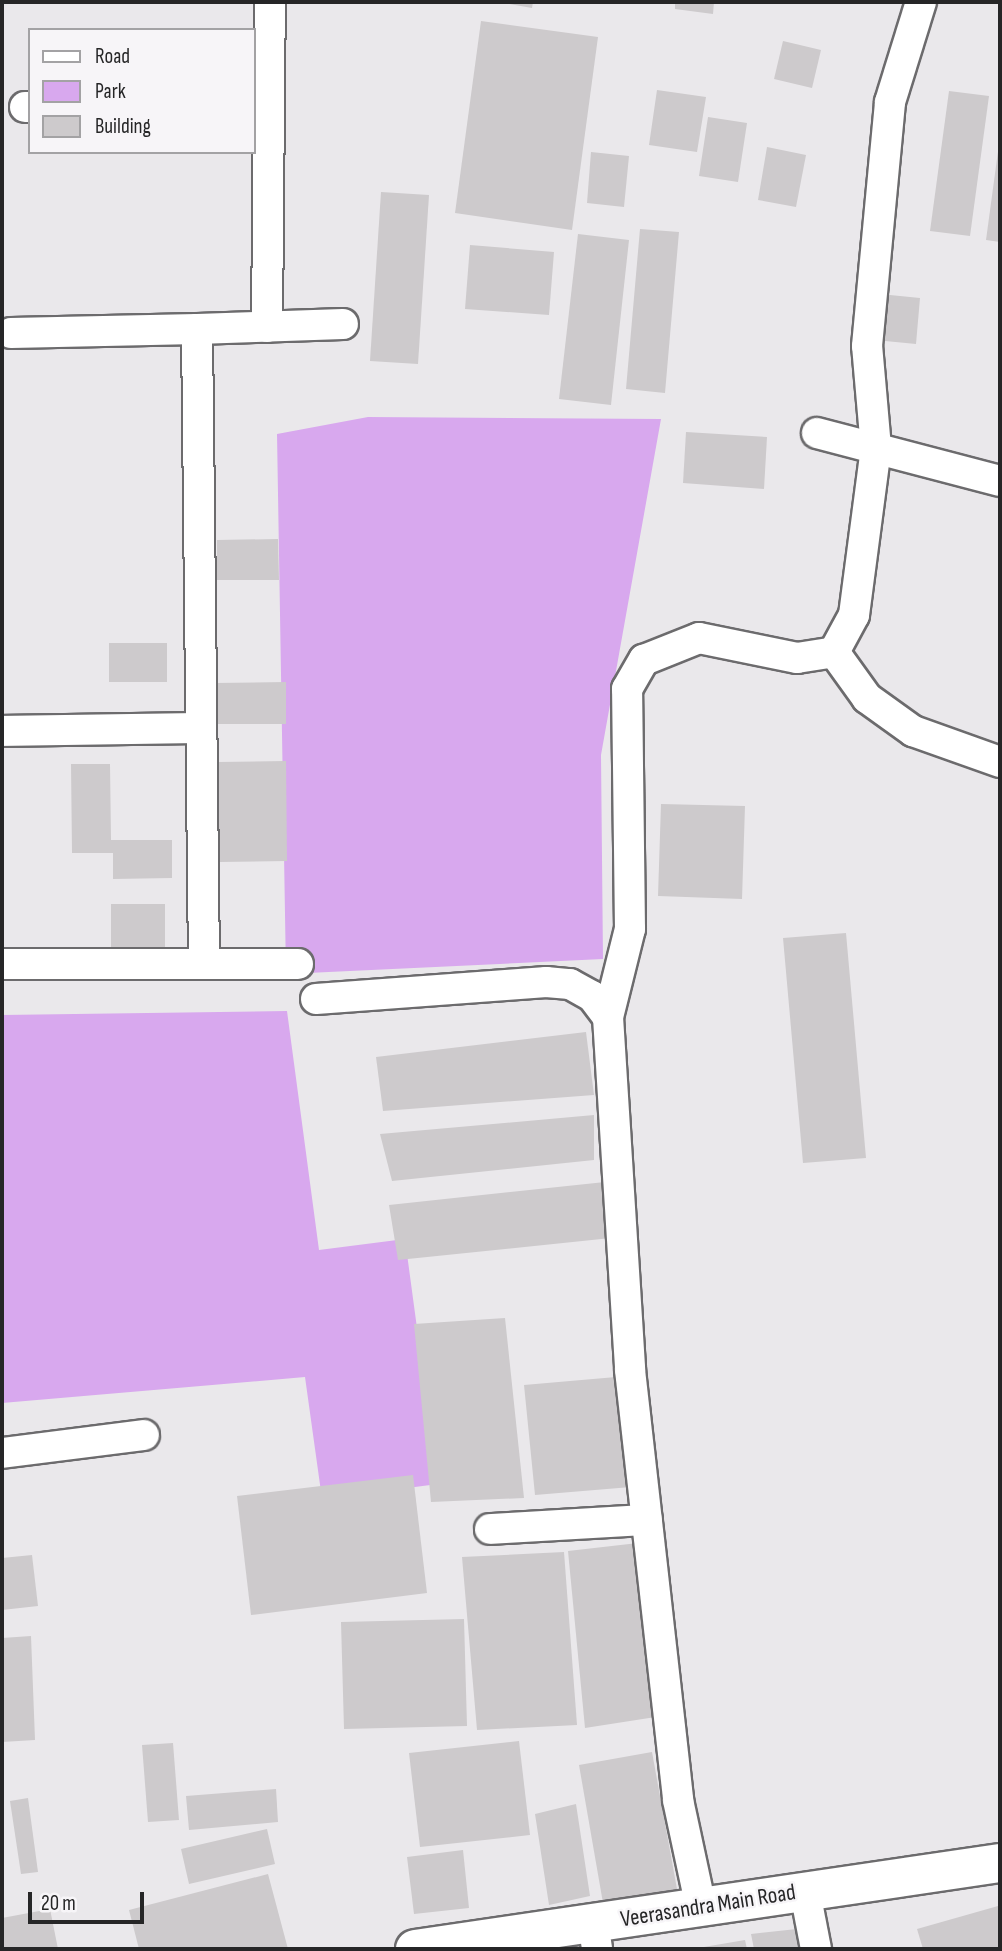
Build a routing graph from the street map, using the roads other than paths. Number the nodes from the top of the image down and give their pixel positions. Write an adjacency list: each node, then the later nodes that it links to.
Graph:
1 (270, 2): 3 (street)
2 (921, 2): 9 (street)
3 (261, 101): 5 (street)
4 (343, 324): 5 (street)
5 (267, 327): 6 (street)
6 (197, 329): 7 (street); 12 (street)
7 (11, 333)
8 (817, 433): 9 (street)
9 (876, 449): 10 (street); 11 (street)
10 (1000, 481)
11 (834, 652): 14 (street); 19 (street)
12 (200, 728): 13 (street); 15 (street)
13 (2, 731)
14 (1000, 762)
15 (204, 962): 16 (street); 17 (street)
16 (2, 964)
17 (298, 964)
18 (316, 999): 19 (street)
19 (608, 1017): 22 (street)
20 (144, 1435): 21 (street)
21 (2, 1453)
22 (647, 1520): 23 (street); 26 (street)
23 (490, 1529)
24 (1000, 1863): 25 (street, Veerasandra Main Road)
25 (805, 1892): 26 (street, Veerasandra Main Road); 30 (street)
26 (701, 1907): 27 (street, Veerasandra Main Road)
27 (595, 1936): 28 (street, Veerasandra Main Road)
28 (460, 1946): 29 (street, Veerasandra Main Road)
29 (415, 1949)
30 (816, 1949)

